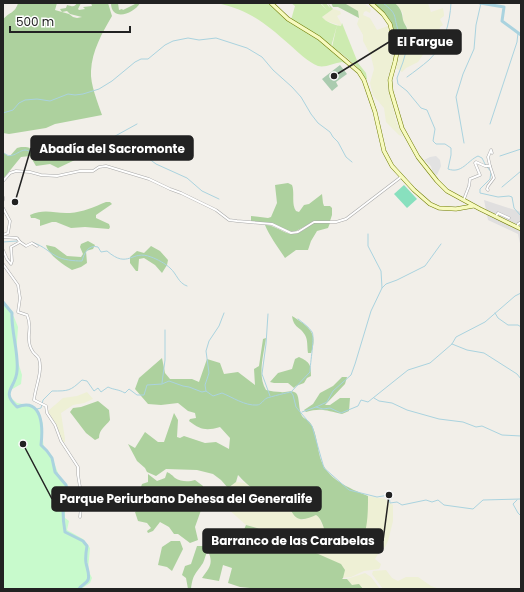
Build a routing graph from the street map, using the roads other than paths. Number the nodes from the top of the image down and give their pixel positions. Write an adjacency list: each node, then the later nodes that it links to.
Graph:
1 (271, 3): 5 (main road)
2 (371, 3): 8 (main road)
3 (492, 153): 4 (street)
4 (490, 166): 7 (street); 8 (street)
5 (401, 176): 6 (street); 9 (main road)
6 (3, 181)
7 (488, 190)
8 (463, 200): 9 (main road)
9 (473, 206): 11 (main road)
10 (3, 208): 15 (street)
11 (496, 218): 12 (street); 14 (main road)
12 (509, 218)
13 (521, 222): 14 (street)
14 (519, 227)
15 (3, 236): 16 (street)
16 (20, 242): 17 (street); 18 (street)
17 (36, 246)
18 (3, 250)
19 (3, 264): 20 (street)
20 (80, 517)

